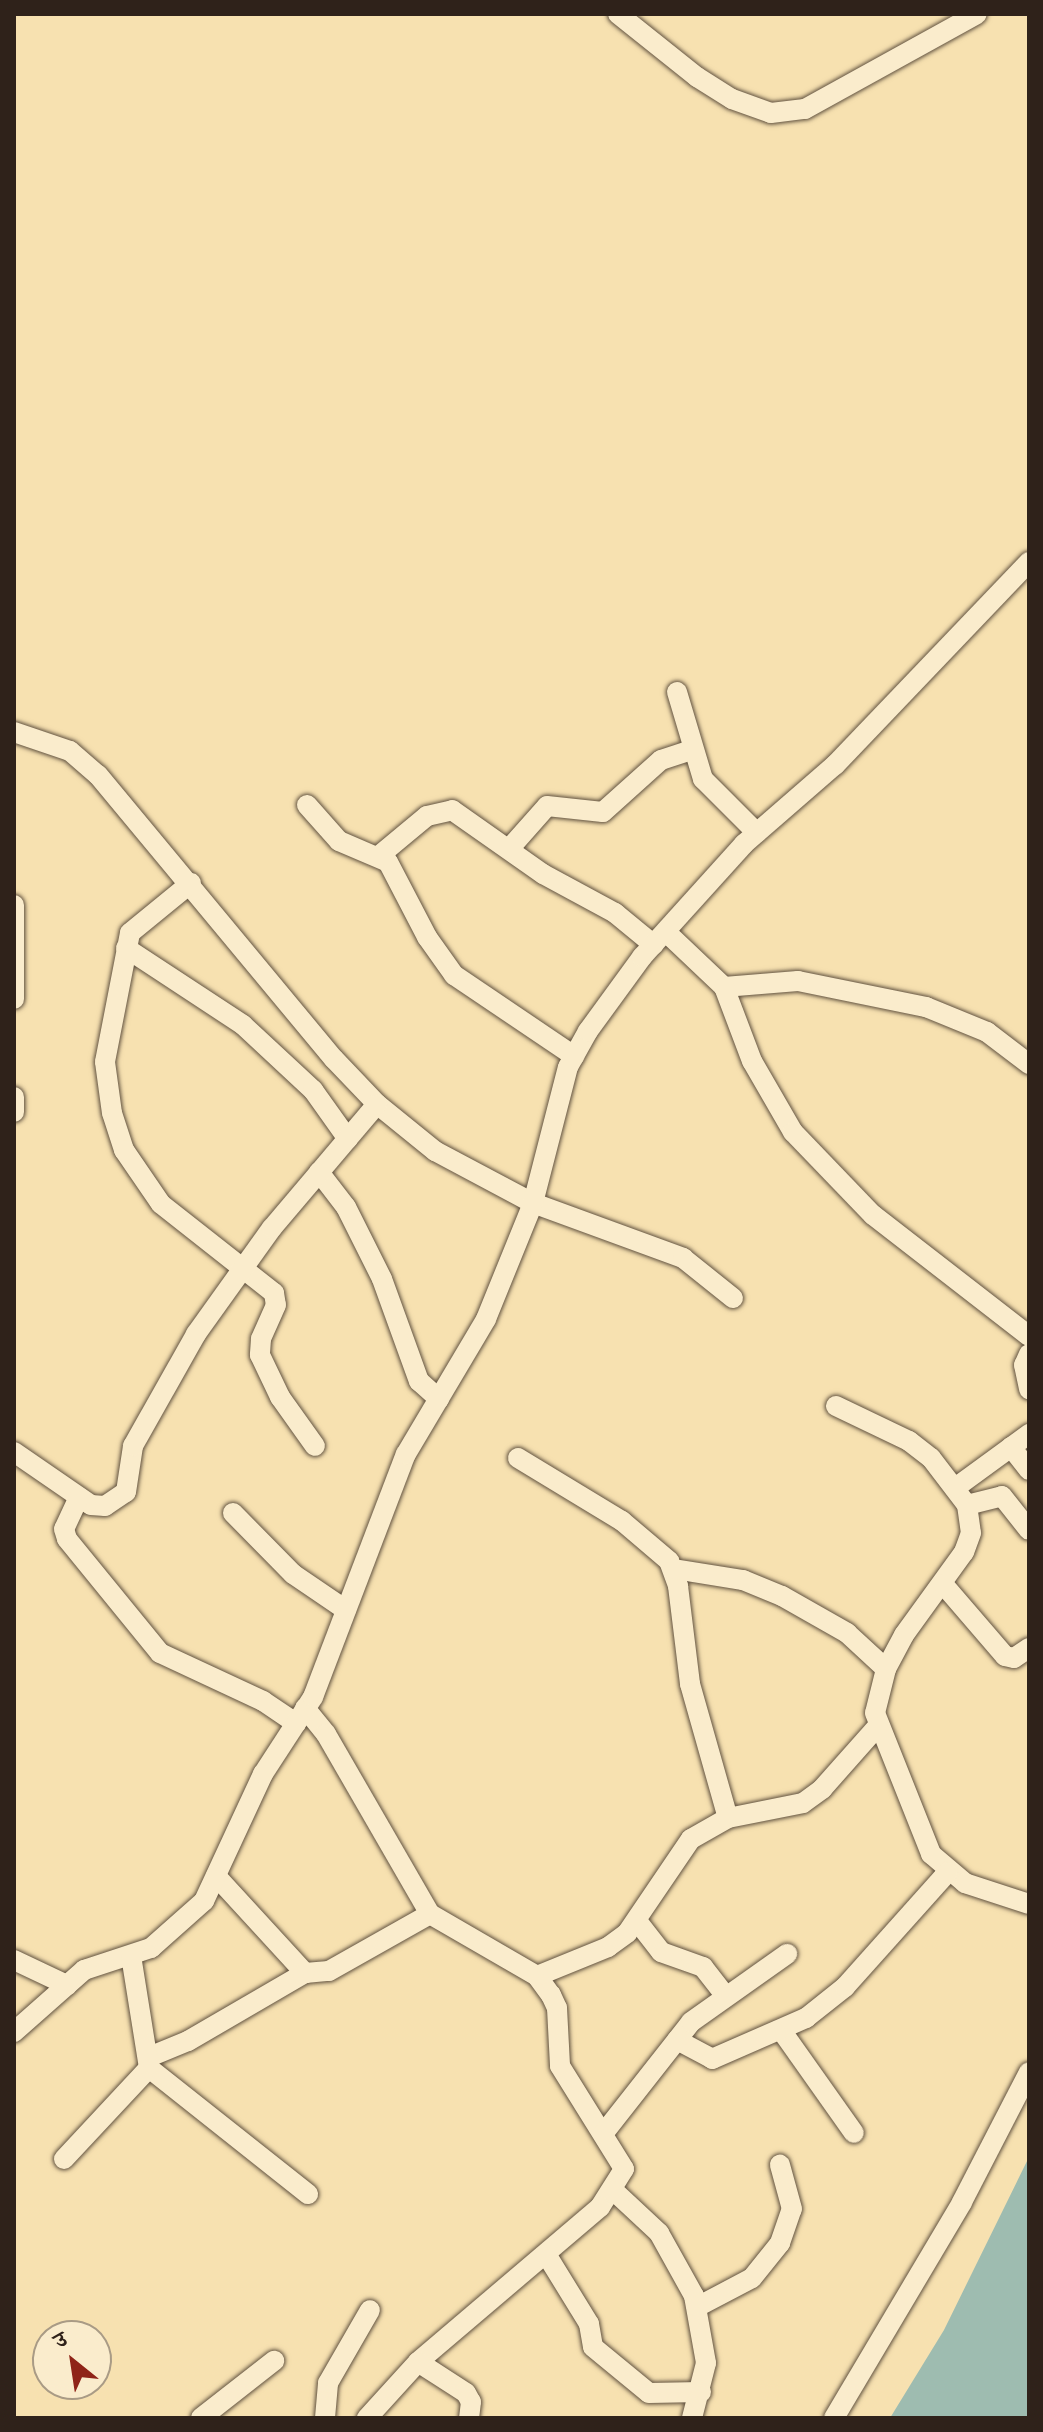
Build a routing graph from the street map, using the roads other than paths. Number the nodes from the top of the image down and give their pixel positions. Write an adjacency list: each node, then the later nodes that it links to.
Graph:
1 (618, 14): 2 (street)
2 (977, 14)
3 (1029, 562): 8 (street)
4 (677, 692): 6 (street)
5 (14, 732): 11 (street)
6 (691, 750): 8 (street); 9 (street)
7 (307, 805): 10 (street)
8 (757, 833): 13 (street)
9 (509, 849): 10 (street); 13 (street)
10 (380, 855): 17 (street)
11 (191, 883): 14 (street); 20 (street)
12 (14, 905): 16 (street)
13 (660, 938): 15 (street); 17 (street)
14 (126, 948): 22 (street); 25 (street)
15 (724, 987): 18 (street); 27 (street)
16 (14, 999)
17 (574, 1056): 24 (street)
18 (1029, 1064)
19 (14, 1097): 21 (street)
20 (377, 1104): 22 (street); 24 (street)
21 (14, 1112)
22 (348, 1139): 23 (street)
23 (319, 1172): 25 (street); 30 (street)
24 (533, 1203): 26 (street); 30 (street)
25 (241, 1268): 33 (street); 39 (street)
26 (733, 1298)
27 (1029, 1336)
28 (1029, 1354): 29 (street)
29 (1029, 1389)
30 (439, 1399): 44 (street)
31 (836, 1406): 38 (street)
32 (1029, 1434): 34 (street)
33 (315, 1446)
34 (1011, 1447): 37 (street); 38 (street)
35 (14, 1452): 39 (street)
36 (518, 1458): 42 (street)
37 (1029, 1470)
38 (961, 1496): 41 (street); 43 (street)
39 (79, 1497): 47 (street)
40 (233, 1513): 44 (street)
41 (1029, 1530)
42 (674, 1569): 46 (street); 49 (street)
43 (943, 1584): 45 (street); 46 (street)
44 (346, 1610): 47 (street)
45 (1029, 1648)
46 (886, 1669): 48 (street)
47 (300, 1716): 51 (street); 53 (street)
48 (877, 1727): 49 (street); 50 (street)
49 (728, 1818): 54 (street)
50 (948, 1872): 52 (street); 62 (street)
51 (216, 1876): 56 (street); 58 (street)
52 (1029, 1904)
53 (430, 1914): 58 (street); 59 (street)
54 (637, 1921): 59 (street); 61 (street)
55 (787, 1954): 61 (street)
56 (131, 1955): 60 (street); 65 (street)
57 (14, 1960): 60 (street)
58 (305, 1973): 65 (street)
59 (537, 1976): 68 (street)
60 (67, 1985): 63 (street)
61 (725, 1995): 64 (street)
62 (781, 2030): 64 (street); 67 (street)
63 (14, 2032)
64 (677, 2040): 68 (street)
65 (149, 2062): 69 (street); 72 (street)
66 (1029, 2072): 84 (street)
67 (854, 2133)
68 (603, 2134): 71 (street)
69 (64, 2159)
70 (780, 2165): 74 (street)
71 (614, 2191): 73 (street); 74 (street)
72 (308, 2194)
73 (546, 2254): 77 (street); 78 (street)
74 (697, 2307): 78 (street)
75 (370, 2310): 80 (street)
76 (274, 2361): 79 (street)
77 (418, 2362): 81 (street); 82 (street)
78 (701, 2392): 83 (street)
79 (201, 2418)
80 (325, 2418)
81 (367, 2418)
82 (469, 2418)
83 (692, 2418)
84 (834, 2418)

